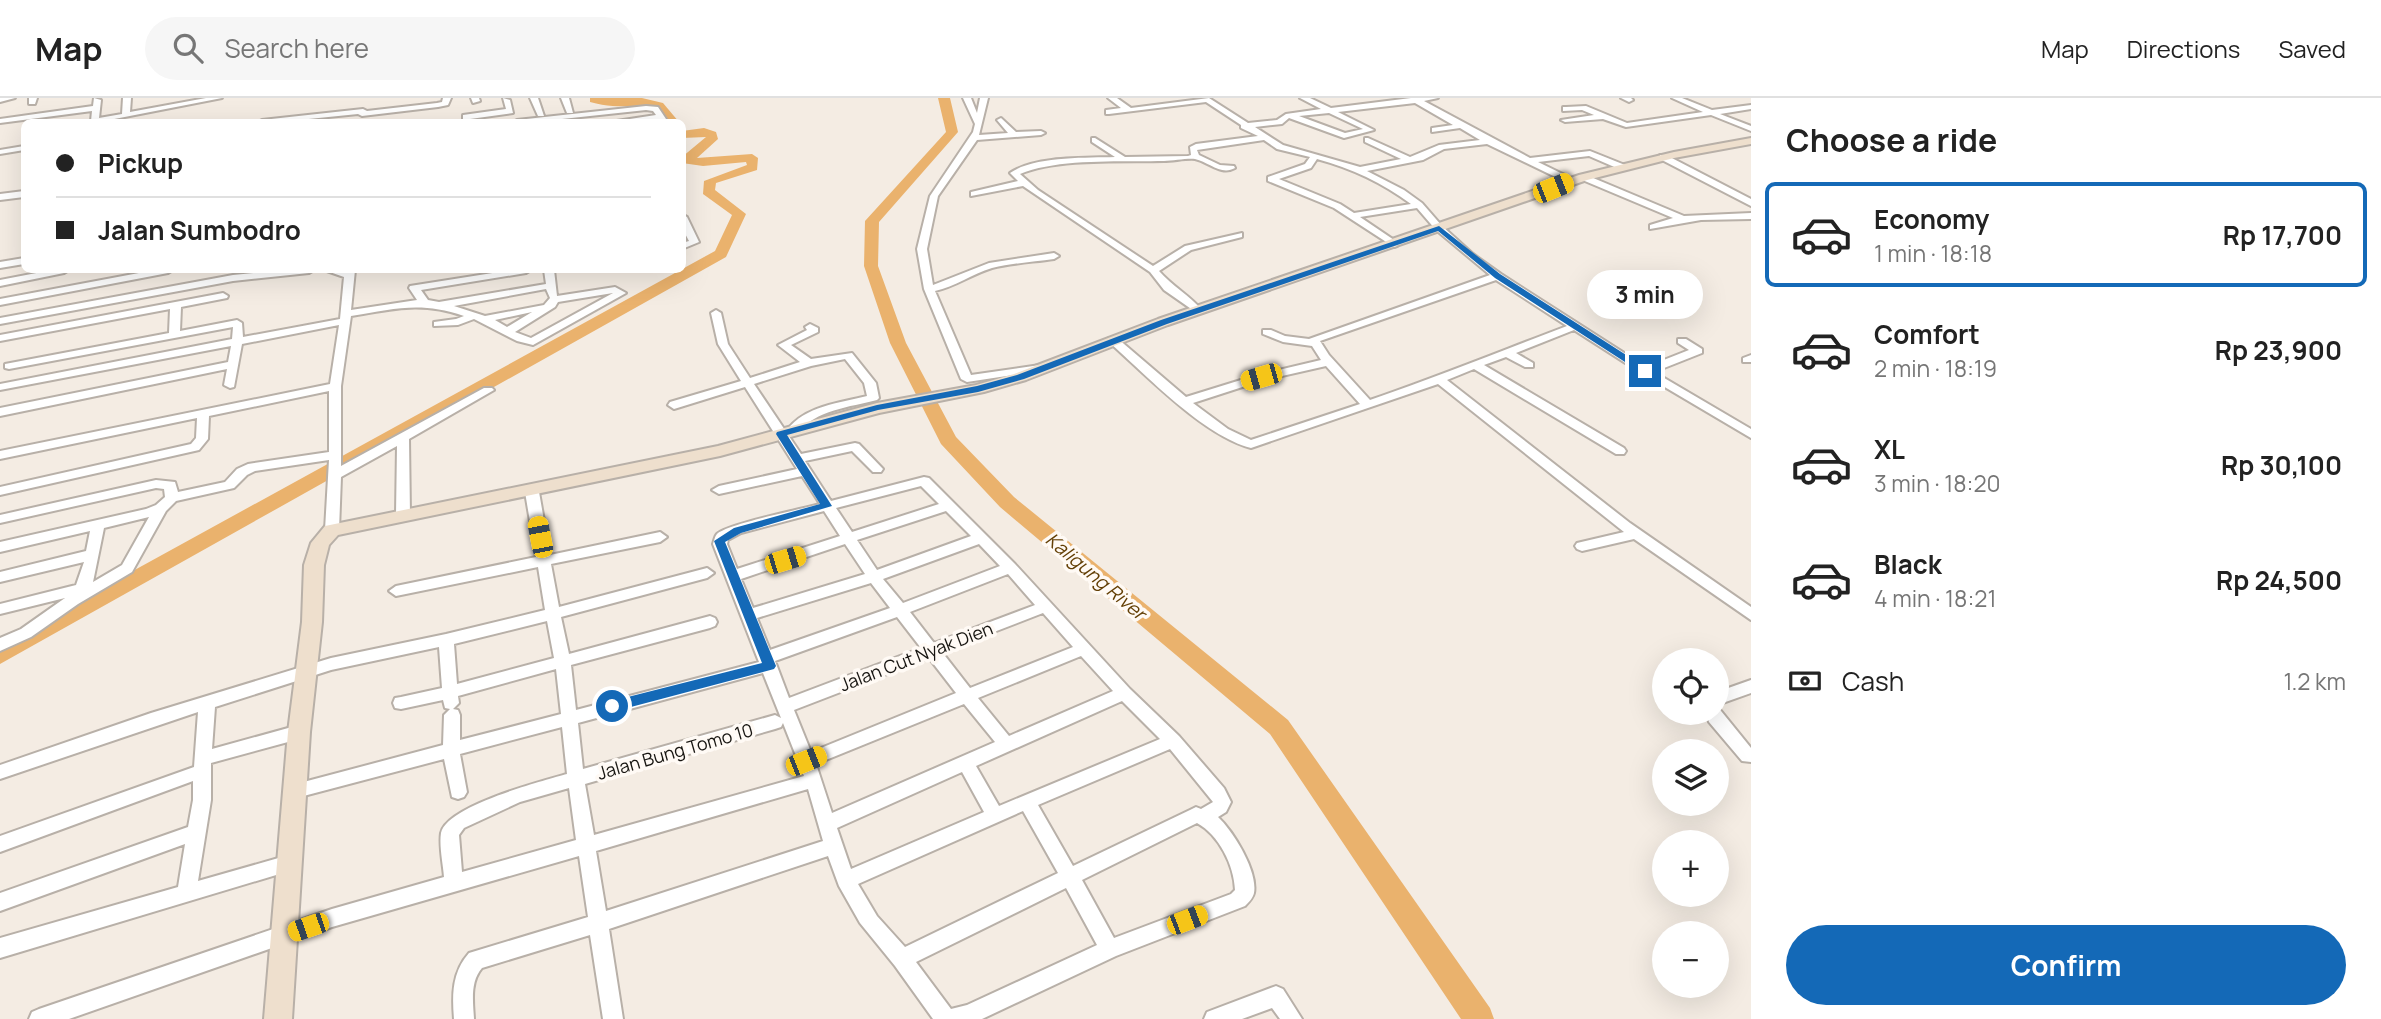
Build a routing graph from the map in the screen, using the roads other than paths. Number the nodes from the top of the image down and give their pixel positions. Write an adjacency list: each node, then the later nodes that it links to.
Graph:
1 (11, 98): 19 (street)
2 (127, 98): 33 (street)
3 (156, 98): 27 (street)
4 (218, 98): 22 (street)
5 (447, 98): 34 (street)
6 (521, 98): 17 (street)
7 (534, 98): 32 (street)
8 (565, 98): 28 (street)
9 (967, 98): 47 (street)
10 (984, 98): 47 (street)
11 (1112, 98): 25 (street)
12 (1304, 98): 29 (street)
13 (1338, 98): 24 (street)
14 (1434, 98): 18 (street)
15 (1676, 98): 31 (street)
16 (364, 99): 34 (street)
17 (505, 99): 41 (street)
18 (1414, 99): 24 (street); 49 (street)
19 (0, 100)
20 (1203, 100): 25 (street); 48 (street)
21 (99, 101): 37 (street); 46 (street)
22 (189, 101): 27 (street)
23 (1751, 107): 31 (street)
24 (1359, 108): 29 (street)
25 (1126, 109): 30 (street)
26 (1566, 109): 36 (street)
27 (157, 110): 33 (street)
28 (570, 111)
29 (1332, 111): 35 (street); 35 (street)
30 (1109, 112)
31 (1712, 113): 36 (street); 51 (street)
32 (541, 114)
33 (125, 116): 38 (street)
34 (362, 116): 39 (street)
35 (1290, 116): 48 (street)
36 (1602, 116): 43 (street)
37 (95, 119)
38 (107, 119)
39 (312, 119)
40 (466, 119): 41 (street)
41 (519, 119): 42 (street)
42 (662, 119)
43 (1583, 119): 45 (street); 50 (street)
44 (1001, 120): 54 (street)
45 (1565, 120)
46 (0, 121)
47 (978, 123): 55 (street)
48 (1244, 126): 56 (street)
49 (1459, 126): 52 (street); 59 (street)
50 (1603, 128)
51 (1751, 129)
52 (1435, 130)
53 (1041, 133): 54 (street)
54 (1019, 137): 55 (street)
55 (974, 138): 104 (street)
56 (1260, 139): 64 (street); 66 (street)
57 (1095, 140): 67 (street)
58 (1368, 140): 68 (street)
59 (1488, 141): 68 (street); 69 (street)
60 (1751, 141): 65 (main road)
61 (1578, 142): 70 (street)
62 (21, 148): 63 (street)
63 (0, 152)
64 (1195, 156): 67 (street); 71 (street)
65 (1663, 157): 70 (main road); 76 (street)
66 (1314, 158): 72 (street); 82 (street)
67 (1125, 160): 74 (street)
68 (1410, 160): 72 (street)
69 (1527, 161): 70 (street); 73 (street)
70 (1628, 165): 73 (main road)
71 (1231, 168)
72 (1360, 170): 81 (street)
73 (1577, 179): 84 (street); 85 (main road)
74 (1023, 183): 78 (street); 94 (street)
75 (1751, 189): 76 (street)
76 (1728, 192): 80 (street)
77 (21, 194): 79 (street)
78 (974, 194)
79 (0, 197)
80 (1751, 203)
81 (1419, 205): 82 (street); 85 (street)
82 (1352, 216): 89 (street)
83 (1751, 216): 84 (street)
84 (1683, 219): 86 (street)
85 (1438, 226): 89 (main road); 101 (street)
86 (1653, 228)
87 (686, 230): 90 (street)
88 (1239, 235): 94 (street)
89 (1394, 244): 110 (main road)
90 (686, 245)
91 (1054, 256): 104 (street)
92 (21, 262): 93 (street)
93 (0, 265)
94 (1153, 270): 110 (street)
95 (49, 273): 102 (street)
96 (152, 273): 106 (street)
97 (267, 273): 115 (street)
98 (349, 273): 113 (street)
99 (507, 273): 109 (street)
100 (549, 273): 103 (street)
101 (1497, 276): 117 (street); 126 (street)
102 (0, 283)
103 (549, 286): 107 (street); 109 (street)
104 (929, 289): 134 (street)
105 (223, 296): 108 (street)
106 (0, 302)
107 (552, 302): 114 (street); 119 (street); 119 (street)
108 (176, 304): 121 (street); 122 (street)
109 (430, 304): 112 (street); 113 (street)
110 (1197, 310): 124 (main road)
111 (716, 313): 138 (street)
112 (472, 316): 114 (street); 116 (street)
113 (345, 318): 123 (street); 140 (street)
114 (484, 319): 119 (street)
115 (0, 321)
116 (438, 324)
117 (1576, 326): 127 (street); 136 (street)
118 (810, 327): 129 (street)
119 (508, 331)
120 (1267, 332): 126 (street)
121 (174, 334): 123 (street); 133 (street)
122 (0, 338)
123 (237, 340): 130 (street); 131 (street)
124 (1113, 340): 134 (main road); 144 (street)
125 (1682, 341): 136 (street)
126 (1314, 343): 128 (street)
127 (1511, 355): 132 (street); 135 (street)
128 (1329, 362): 144 (street); 146 (street)
129 (809, 363): 138 (street); 151 (street)
130 (234, 364): 139 (street); 143 (street)
131 (103, 365): 141 (street); 143 (street)
132 (1529, 365)
133 (4, 366): 141 (street)
134 (1045, 367): 151 (main road)
135 (1480, 368): 137 (street); 154 (street)
136 (1645, 371): 150 (street)
137 (1440, 380): 146 (street); 169 (street)
138 (746, 381): 145 (street); 151 (street)
139 (230, 385)
140 (335, 386): 148 (street); 156 (street)
141 (1, 389)
142 (488, 390): 153 (street)
143 (92, 393): 147 (street)
144 (1186, 401): 146 (street)
145 (674, 405)
146 (1368, 405)
147 (0, 412)
148 (203, 414): 155 (street); 160 (street)
149 (1751, 421): 150 (street)
150 (1738, 426): 152 (street)
151 (787, 432): 157 (street); 161 (main road)
152 (1751, 433)
153 (403, 437): 156 (street); 165 (street)
154 (1620, 451)
155 (0, 455)
156 (335, 465): 162 (street); 168 (street)
157 (801, 465): 158 (street); 159 (street); 163 (street)
158 (877, 469)
159 (719, 490)
160 (0, 491)
161 (532, 492): 165 (main road); 176 (street)
162 (167, 503): 166 (street); 167 (street); 183 (street)
163 (826, 506): 164 (street); 172 (street); 179 (street)
164 (947, 506): 171 (street); 172 (street)
165 (403, 515): 168 (main road)
166 (0, 519)
167 (98, 526): 174 (street); 175 (street)
168 (332, 530): 197 (main road)
169 (1636, 534): 173 (street); 185 (street)
170 (660, 537): 176 (street)
171 (981, 538): 177 (street); 180 (street)
172 (849, 540): 179 (street); 180 (street)
173 (1581, 546)
174 (0, 547)
175 (92, 555): 181 (street); 183 (street)
176 (544, 559): 182 (street); 188 (street)
177 (1010, 567): 184 (street); 187 (street)
178 (707, 573): 188 (street)
179 (733, 576): 189 (street)
180 (873, 576): 187 (street); 189 (street)
181 (0, 577)
182 (396, 592)
183 (77, 594): 186 (street); 192 (street)
184 (1047, 606): 193 (street); 194 (street, Jalan Cut Nyak Dien)
185 (1748, 608)
186 (0, 609)
187 (900, 610): 194 (street); 196 (street)
188 (553, 614): 191 (street); 195 (street)
189 (748, 615): 196 (street)
190 (710, 622): 195 (street)
191 (446, 640): 197 (street); 204 (street)
192 (0, 645)
193 (1085, 648): 199 (street); 201 (street)
194 (932, 651): 201 (street); 205 (street, Jalan Cut Nyak Dien)
195 (563, 662): 204 (street); 206 (street)
196 (768, 662): 205 (street); 206 (street)
197 (306, 672): 203 (street); 209 (main road)
198 (1751, 686): 200 (street)
199 (1124, 693): 210 (street); 211 (street)
200 (1729, 694)
201 (968, 695): 211 (street); 214 (street)
202 (401, 702): 204 (street)
203 (207, 704): 215 (street); 217 (street)
204 (451, 704): 212 (street)
205 (786, 706): 214 (street)
206 (569, 718): 212 (street); 218 (street)
207 (775, 722): 218 (street, Jalan Bung Tomo 10)
208 (1722, 725): 213 (street)
209 (299, 732): 215 (street); 220 (main road)
210 (1173, 741): 222 (street); 224 (street)
211 (1007, 746): 216 (street)
212 (451, 750): 220 (street); 221 (street)
213 (1748, 756)
214 (806, 761): 219 (street)
215 (202, 764): 226 (street); 227 (street)
216 (966, 764): 223 (street); 225 (street)
217 (0, 772)
218 (576, 780): 229 (street); 233 (street, Jalan Bung Tomo 10)
219 (814, 780): 225 (street); 229 (street)
220 (296, 791): 230 (main road)
221 (458, 792)
222 (1028, 803): 223 (street); 231 (street)
223 (995, 815): 232 (street)
224 (1204, 816): 231 (street); 239 (street)
225 (826, 824): 228 (street)
226 (195, 833): 234 (street); 235 (street)
227 (0, 844)
228 (832, 846): 232 (street); 236 (street)
229 (586, 847): 233 (street); 236 (street)
230 (289, 863): 234 (street); 237 (main road)
231 (1068, 876): 239 (street); 240 (street)
232 (846, 880): 240 (street)
233 (454, 883): 237 (street)
234 (186, 894): 238 (street)
235 (0, 902)
236 (598, 923): 243 (street); 244 (street)
237 (284, 935): 241 (street); 242 (main road)
238 (0, 948)
239 (1110, 949): 240 (street)
240 (902, 959)
241 (39, 1019)
242 (278, 1019)
243 (464, 1019)
244 (613, 1019)
245 (1214, 1019): 246 (street)
246 (1292, 1019)

